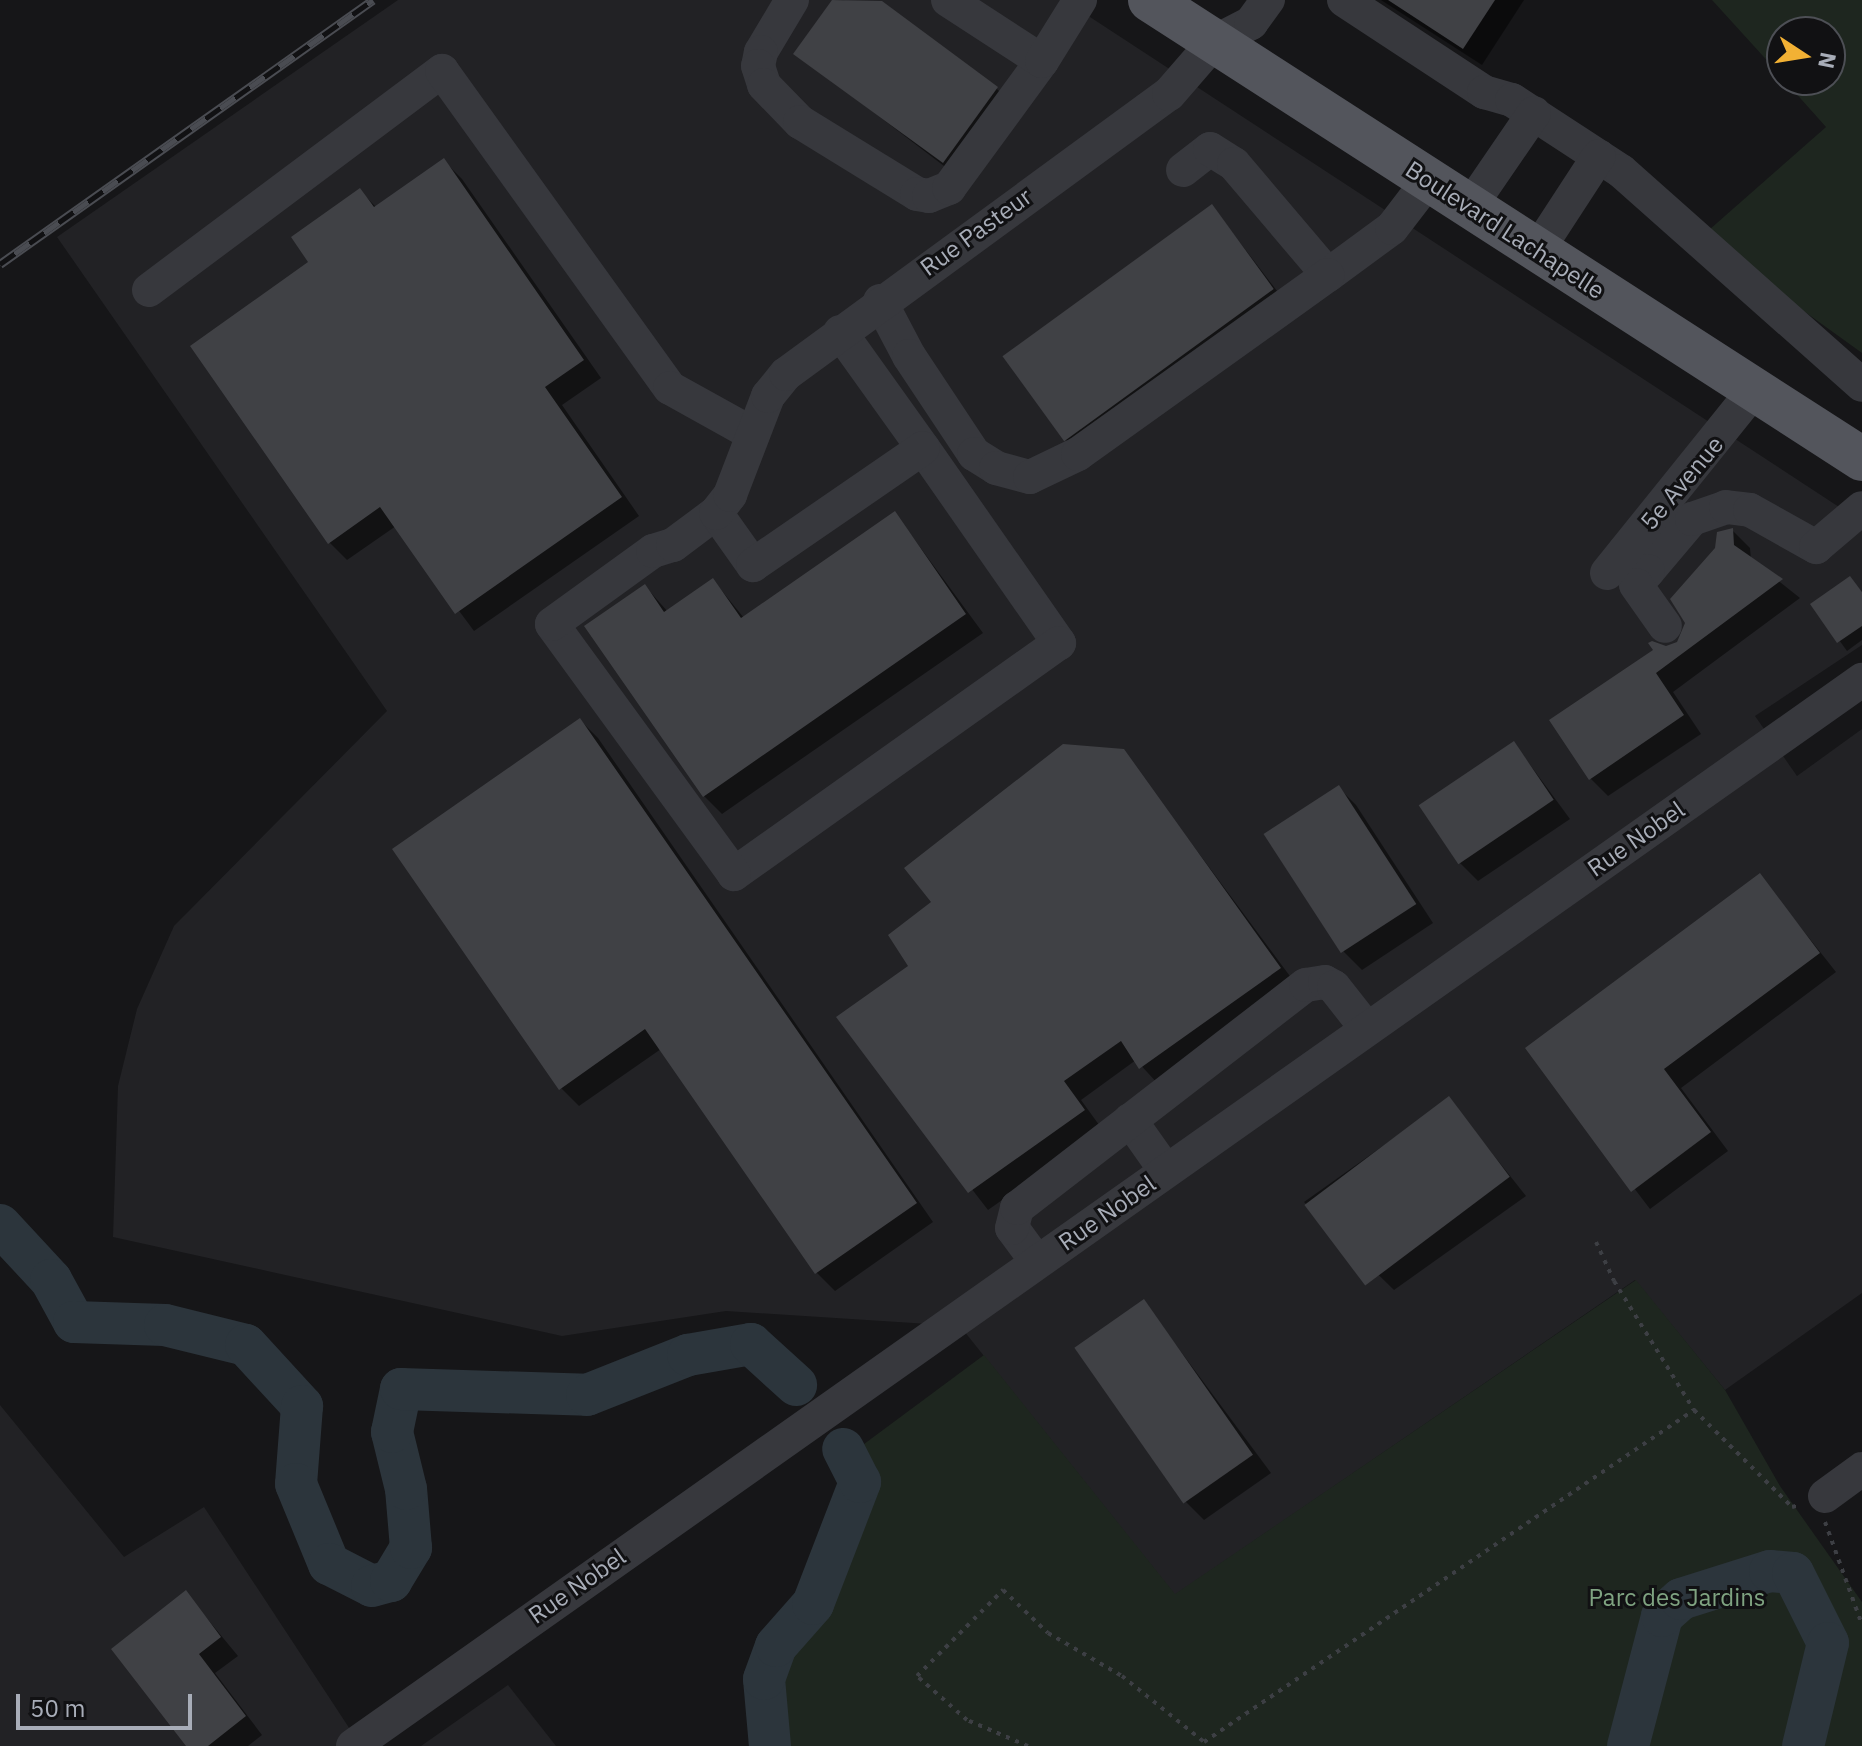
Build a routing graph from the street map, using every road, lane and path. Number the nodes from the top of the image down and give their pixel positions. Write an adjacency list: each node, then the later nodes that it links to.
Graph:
1 (792, 0): 8 (street)
2 (948, 0): 8 (street)
3 (1080, 0): 8 (street)
4 (1150, 0): 7 (main road, Boulevard Lachapelle)
5 (1268, 0): 7 (street)
6 (1344, 0): 9 (street)
7 (1214, 42): 12 (main road, Boulevard Lachapelle); 17 (street, Rue Pasteur)
8 (1042, 61)
9 (1534, 113): 10 (street); 13 (street)
10 (1599, 156): 14 (street); 19 (street)
11 (1183, 170): 15 (street)
12 (1428, 181): 13 (main road, Boulevard Lachapelle); 15 (street)
13 (1469, 208): 14 (main road, Boulevard Lachapelle)
14 (1537, 251): 20 (main road, Boulevard Lachapelle)
15 (1328, 275): 17 (street)
16 (149, 290): 21 (street)
17 (880, 301): 18 (street, Rue Pasteur)
18 (840, 332): 21 (street, Rue Pasteur); 22 (street)
19 (1862, 385)
20 (1754, 390): 23 (main road, Boulevard Lachapelle); 26 (street, 5e Avenue)
21 (753, 434): 25 (street, Rue Pasteur)
22 (923, 448): 25 (street); 25 (street)
23 (1862, 459)
24 (1862, 508): 26 (street)
25 (716, 513)
26 (1627, 565): 27 (street)
27 (1665, 626)
28 (1862, 680): 29 (street, Rue Nobel)
29 (1367, 1029): 30 (street); 31 (street, Rue Nobel)
30 (1130, 1120): 31 (street); 33 (street)
31 (1166, 1171): 33 (street, Rue Nobel)
32 (1596, 1242): 34 (path)
33 (1037, 1262): 39 (street, Rue Nobel)
34 (1694, 1410): 36 (path); 38 (path)
35 (1862, 1469): 36 (street)
36 (1825, 1496): 37 (path)
37 (1862, 1625)
38 (1202, 1744): 40 (path)
39 (353, 1746)
40 (1028, 1746)

